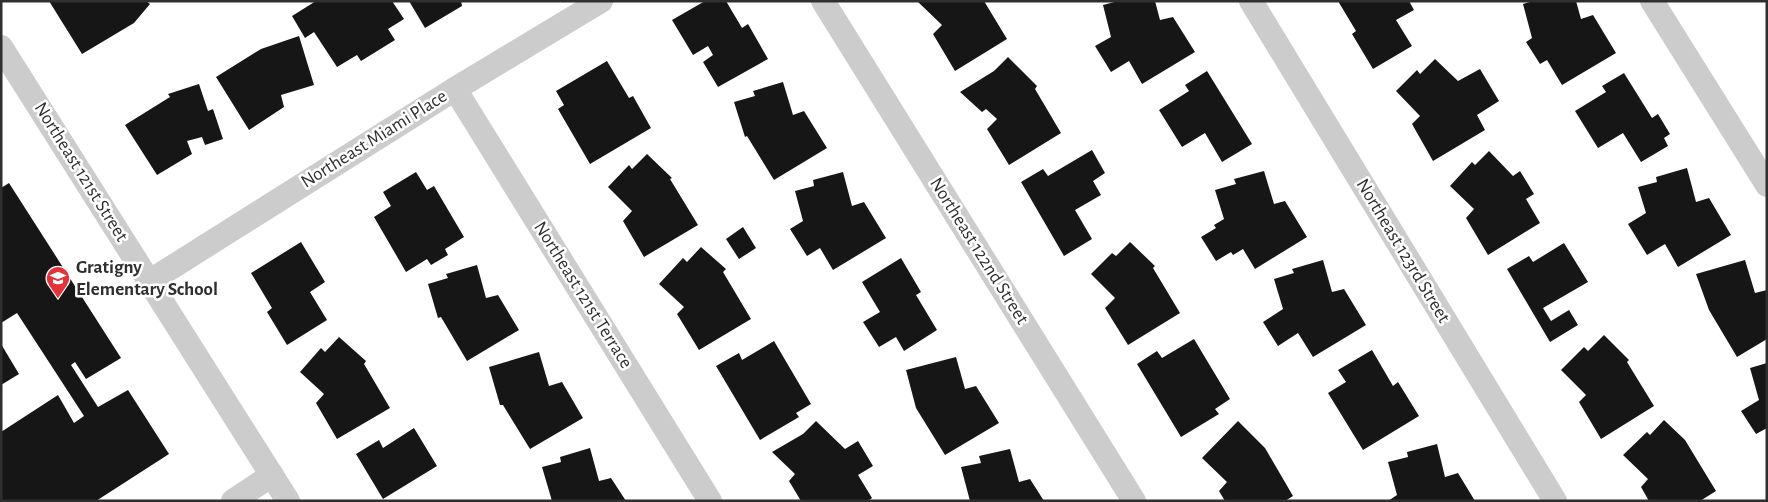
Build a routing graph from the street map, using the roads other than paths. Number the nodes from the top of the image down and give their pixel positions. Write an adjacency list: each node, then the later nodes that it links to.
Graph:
1 (601, 1): 6 (street, Northeast Miami Place)
2 (823, 1): 13 (street, Northeast 122nd Street)
3 (1251, 1): 14 (street, Northeast 123rd Street)
4 (1652, 1): 7 (street)
5 (1, 47): 8 (street, Northeast 121st Street)
6 (455, 88): 8 (street, Northeast Miami Place); 12 (street, Northeast 121st Terrace)
7 (1767, 185)
8 (150, 281): 9 (street, Northeast 121st Street)
9 (272, 475): 10 (street); 11 (street, Northeast 121st Street)
10 (233, 501)
11 (288, 501)
12 (710, 501)
13 (1134, 501)
14 (1555, 501)

